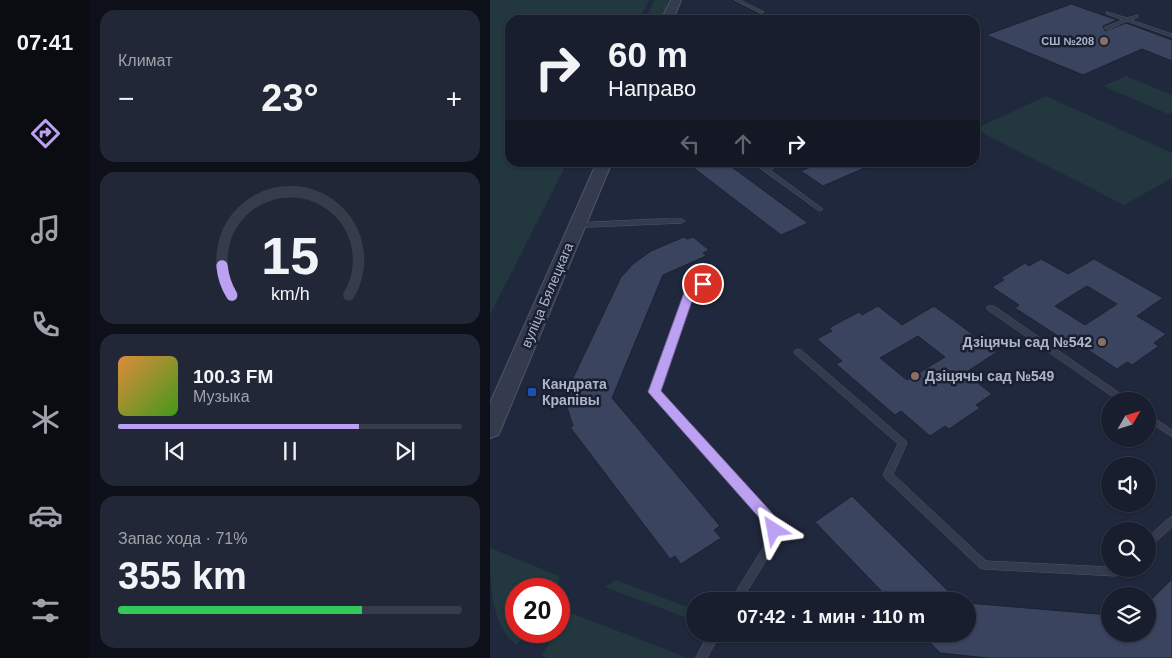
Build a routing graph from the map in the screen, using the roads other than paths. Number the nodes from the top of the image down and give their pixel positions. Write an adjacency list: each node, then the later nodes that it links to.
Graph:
1 (676, 0): 5 (street)
2 (737, 0): 3 (lane)
3 (762, 12)
4 (1109, 13): 7 (lane)
5 (669, 15)
6 (1136, 16): 7 (lane)
7 (1127, 19): 8 (lane); 9 (lane)
8 (1107, 28)
9 (1172, 36)
10 (603, 167): 16 (street, вуліца Бялецкага)
11 (761, 167): 13 (lane)
12 (771, 167): 13 (lane)
13 (765, 170): 14 (lane)
14 (820, 209)
15 (682, 221): 16 (lane)
16 (578, 225): 22 (street, вуліца Бялецкага)
17 (715, 278): 27 (lane)
18 (991, 308): 20 (lane)
19 (798, 352): 26 (lane)
20 (1112, 392)
21 (1156, 423): 23 (lane)
22 (490, 429)
23 (1172, 434)
24 (1172, 521): 25 (lane)
25 (1156, 536)
26 (1101, 571)
27 (741, 592)
28 (710, 642): 29 (lane)
29 (701, 658)

